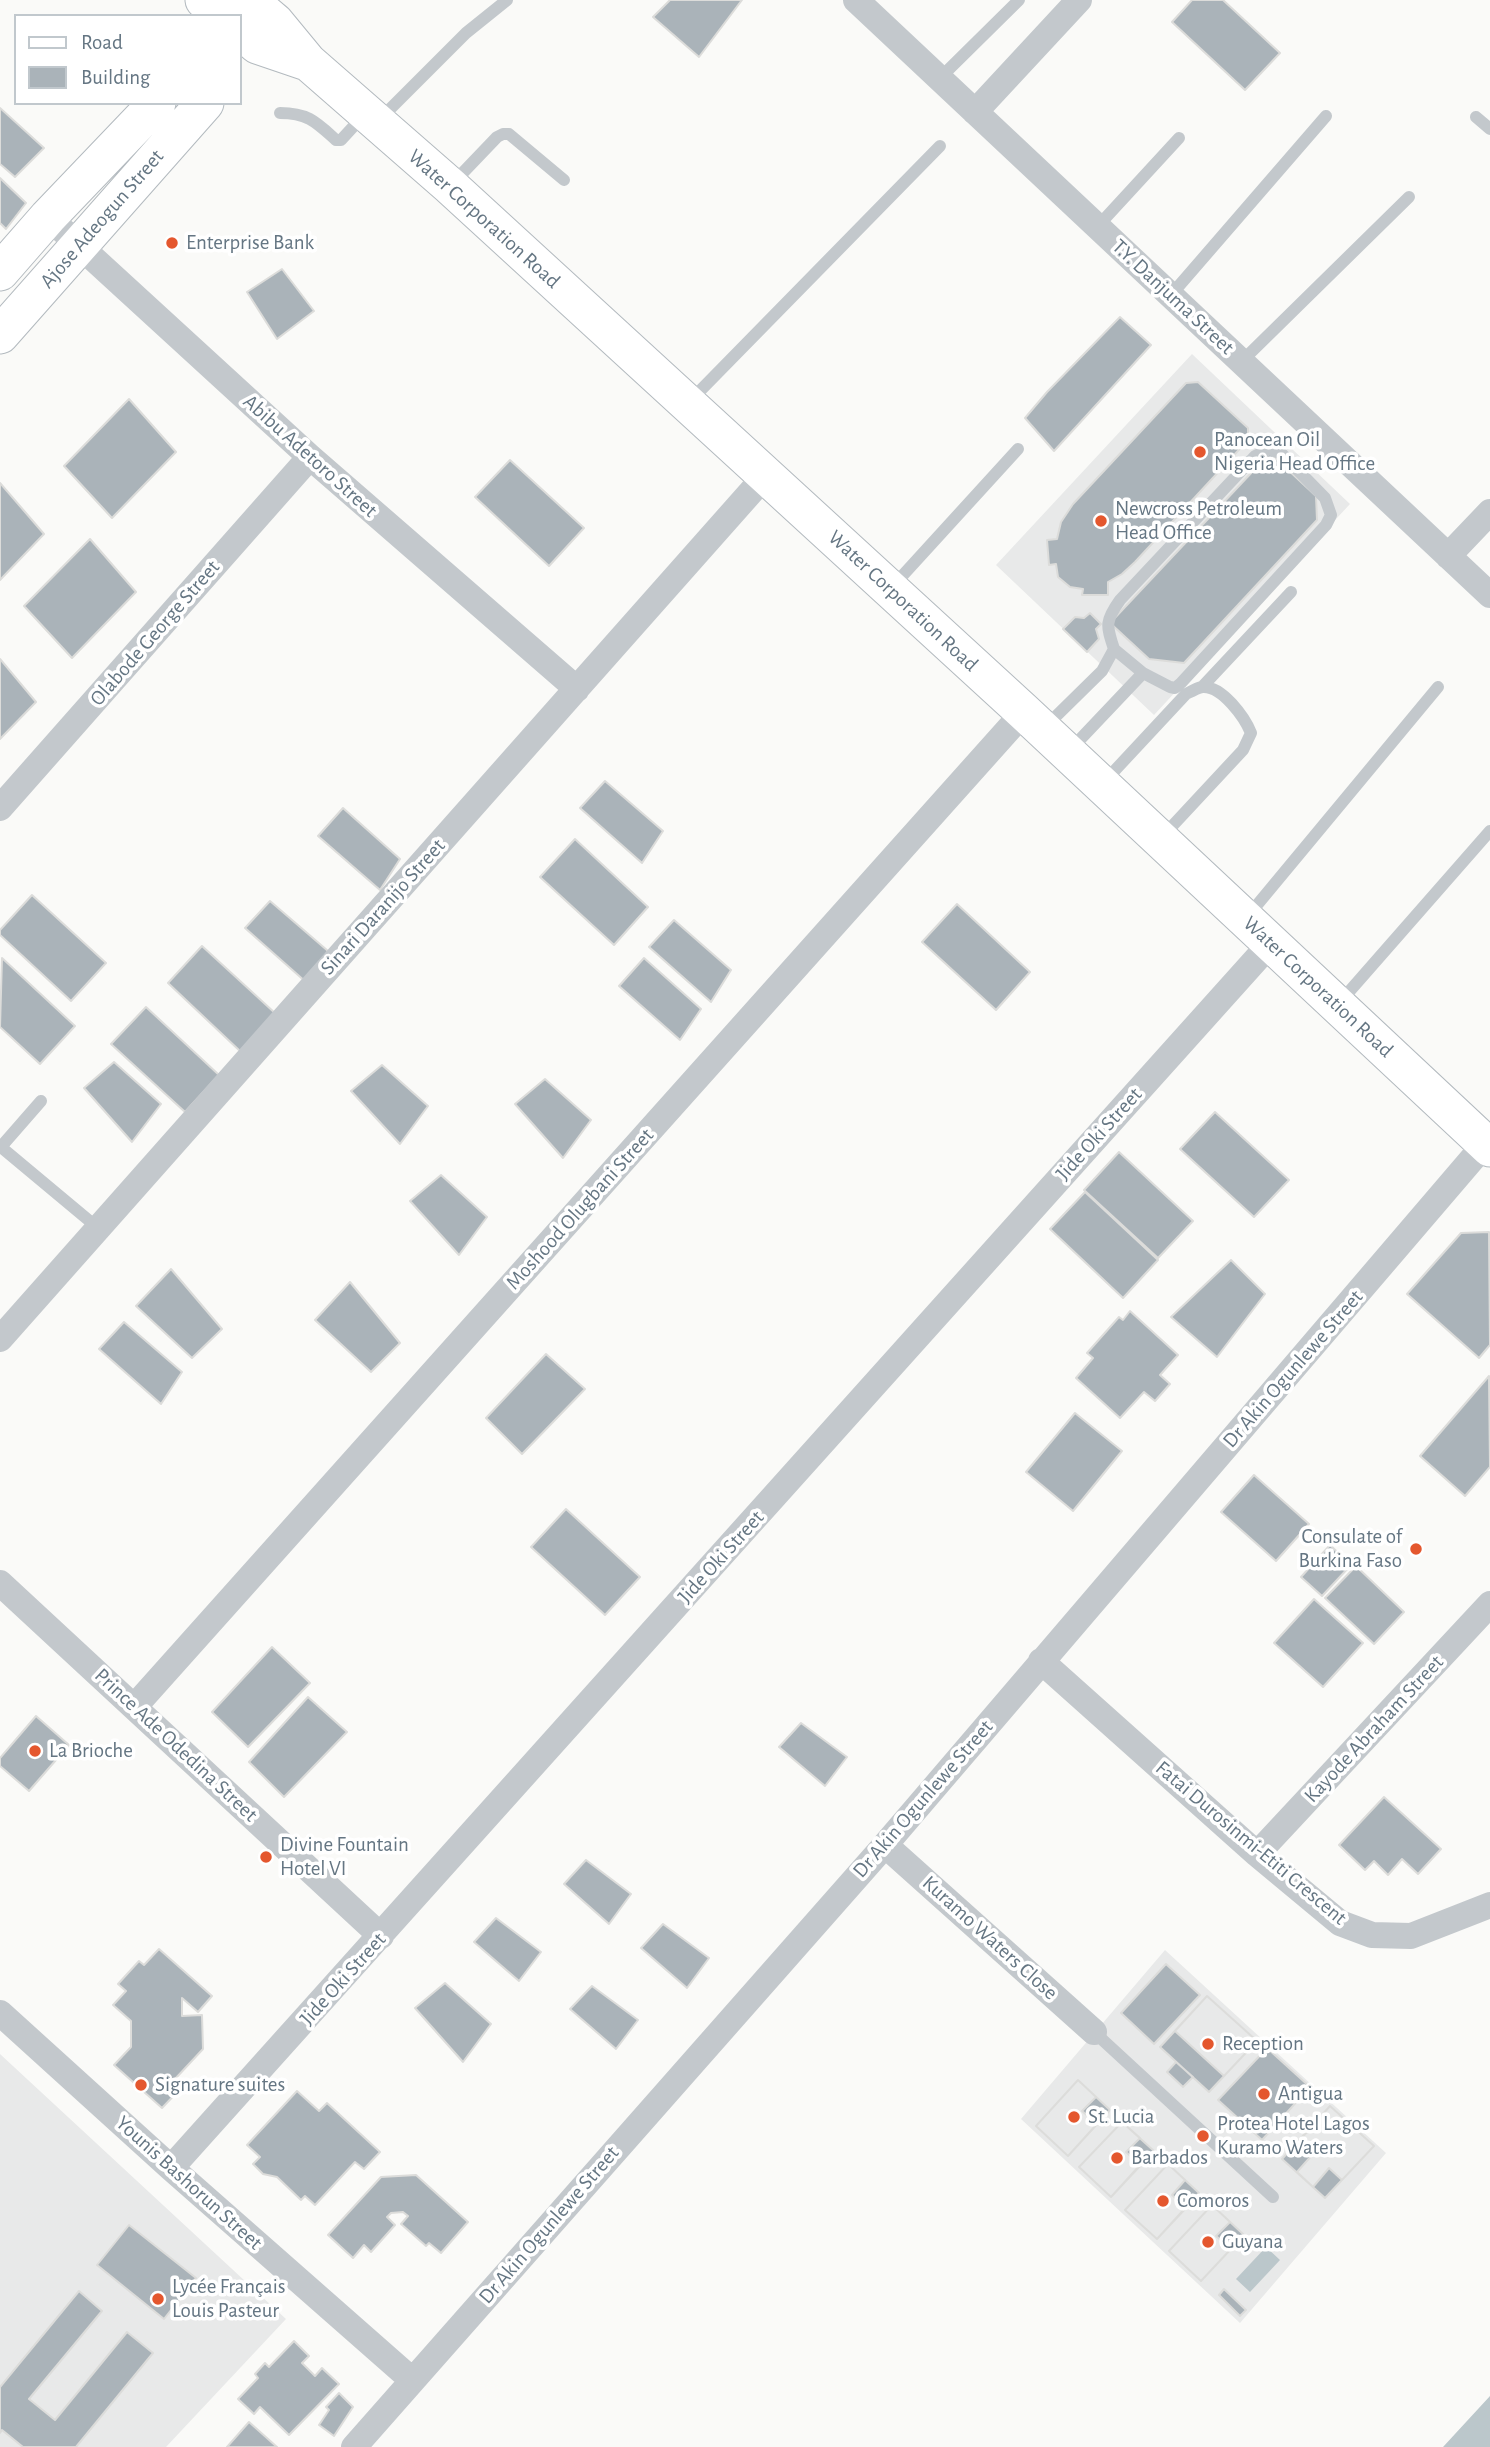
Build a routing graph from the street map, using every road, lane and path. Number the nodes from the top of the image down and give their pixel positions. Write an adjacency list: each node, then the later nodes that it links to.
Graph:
1 (204, 0): 6 (street)
2 (507, 0): 14 (lane)
3 (856, 0): 8 (street, T.Y. Danjuma Street)
4 (1019, 0): 8 (lane)
5 (1079, 0): 11 (street)
6 (228, 14)
7 (247, 25): 14 (street, Water Corporation Road)
8 (940, 78): 11 (street, T.Y. Danjuma Street)
9 (155, 105): 22 (street, Ajose Adeogun Street)
10 (203, 105): 24 (street, Ajose Adeogun Street)
11 (975, 112): 23 (street, T.Y. Danjuma Street)
12 (280, 113): 14 (lane)
13 (1326, 116): 26 (lane)
14 (372, 117): 20 (street, Water Corporation Road)
15 (1476, 117): 16 (lane)
16 (1490, 129)
17 (1179, 138): 23 (lane)
18 (940, 146): 29 (lane)
19 (564, 180): 20 (lane)
20 (450, 186): 29 (street, Water Corporation Road)
21 (1409, 197): 28 (lane)
22 (48, 217): 24 (street, Abibu Adetoro Street); 25 (street, Ajose Adeogun Street)
23 (1098, 226): 26 (street, T.Y. Danjuma Street)
24 (79, 244): 27 (street, Ajose Adeogun Street); 31 (street, Abibu Adetoro Street)
25 (0, 272)
26 (1171, 295): 28 (street, T.Y. Danjuma Street)
27 (0, 335)
28 (1242, 361): 34 (street, T.Y. Danjuma Street)
29 (687, 404): 32 (street, Water Corporation Road)
30 (1018, 449): 35 (lane)
31 (310, 457): 42 (street, Abibu Adetoro Street); 45 (street, Olabode George Street)
32 (766, 475): 35 (street, Water Corporation Road); 42 (street, Sinari Daranijo Street)
33 (1490, 512): 34 (street)
34 (1448, 556): 37 (street, T.Y. Danjuma Street)
35 (890, 589): 43 (street, Water Corporation Road)
36 (1291, 592): 40 (lane)
37 (1490, 595)
38 (1114, 649): 39 (lane); 39 (lane); 43 (lane)
39 (1143, 673): 43 (lane)
40 (1202, 687): 44 (lane); 47 (lane)
41 (1438, 687): 48 (lane)
42 (577, 689): 53 (street, Sinari Daranijo Street)
43 (1045, 731): 44 (street, Water Corporation Road); 58 (street, Moshood Olugbani Street)
44 (1102, 783): 47 (street, Water Corporation Road)
45 (0, 808)
46 (1490, 831): 49 (lane)
47 (1160, 839): 48 (street, Water Corporation Road)
48 (1257, 932): 49 (street, Water Corporation Road); 62 (street, Jide Oki Street)
49 (1338, 1005): 51 (street, Water Corporation Road)
50 (41, 1101): 52 (lane)
51 (1488, 1146): 57 (street, Dr Akin Ogunlewe Street)
52 (1, 1147): 53 (lane)
53 (98, 1228): 54 (street, Sinari Daranijo Street)
54 (0, 1339)
55 (0, 1583): 58 (street, Prince Ade Odedina Street)
56 (1490, 1604): 60 (street, Kayode Abraham Street)
57 (1041, 1661): 59 (street, Dr Akin Ogunlewe Street); 60 (street, Fatai Durosinmi-Etiti Crescent)
58 (135, 1706): 62 (street, Prince Ade Odedina Street)
59 (885, 1845): 64 (street, Kuramo Waters Close); 67 (street, Dr Akin Ogunlewe Street)
60 (1257, 1854): 61 (street, Fatai Durosinmi-Etiti Crescent)
61 (1490, 1905)
62 (381, 1936): 65 (street, Jide Oki Street)
63 (0, 2013): 65 (street, Younis Bashorun Street)
64 (1094, 2032): 66 (lane)
65 (171, 2168): 67 (street, Younis Bashorun Street)
66 (1273, 2197)
67 (412, 2380): 68 (street, Dr Akin Ogunlewe Street)
68 (354, 2447)

